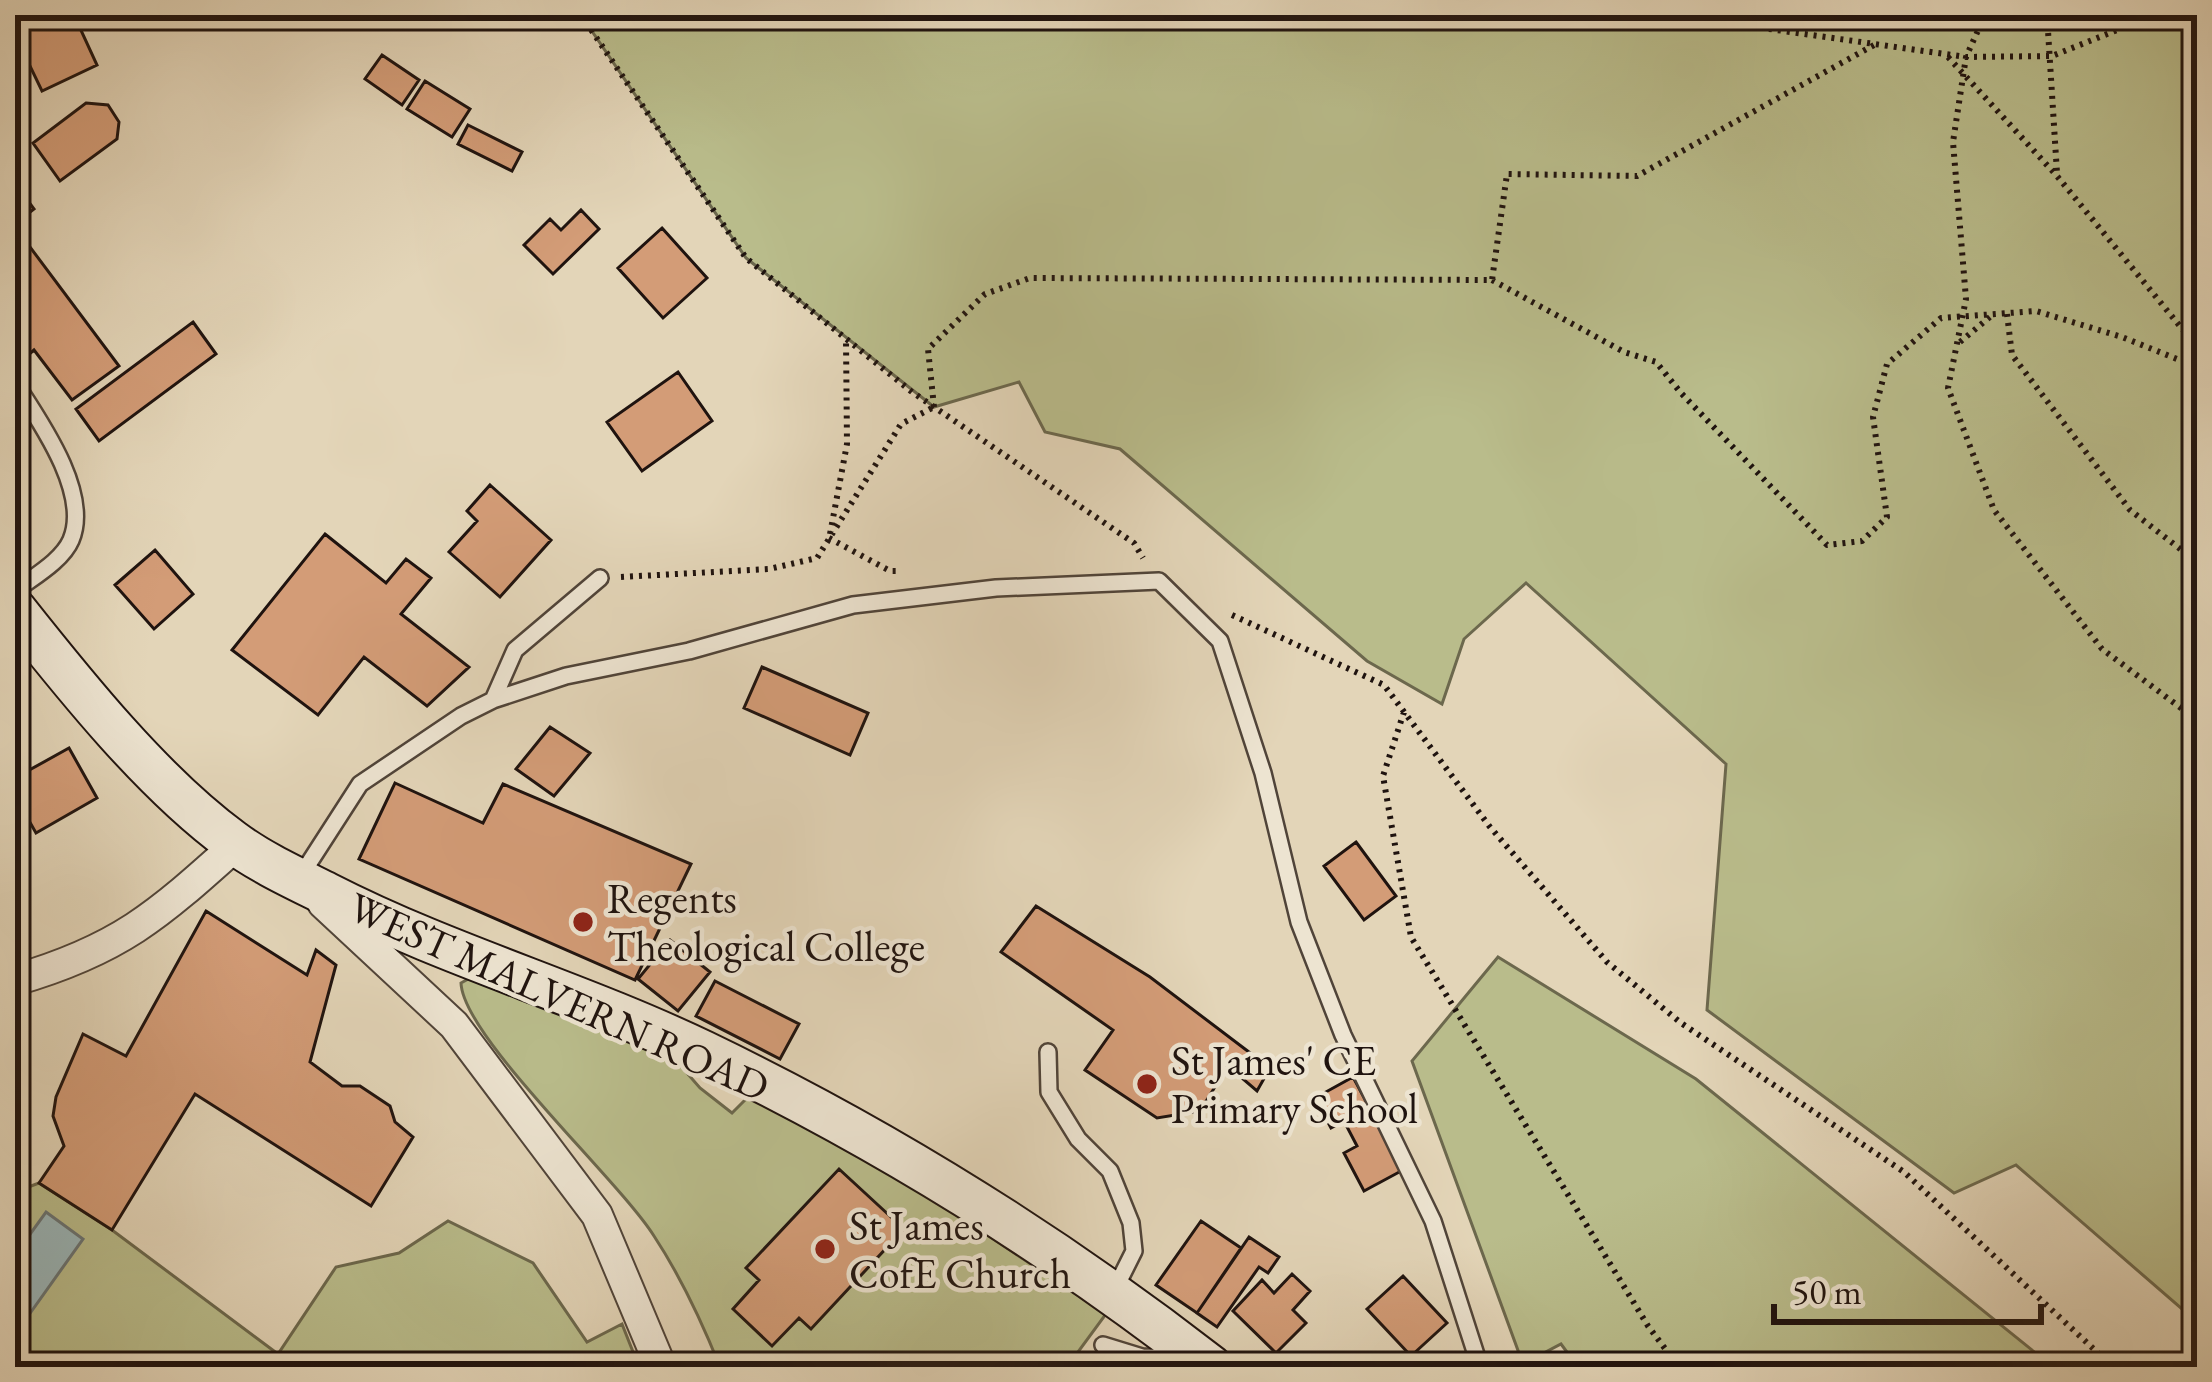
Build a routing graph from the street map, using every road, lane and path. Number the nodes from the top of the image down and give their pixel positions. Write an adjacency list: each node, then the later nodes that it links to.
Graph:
1 (581, 15): 15 (path)
2 (1671, 15): 6 (path)
3 (1985, 15): 10 (path)
4 (2047, 15): 9 (path)
5 (2155, 15): 9 (path)
6 (1720, 19): 7 (path)
7 (1874, 44): 8 (path); 12 (path)
8 (1946, 54): 10 (path); 11 (path)
9 (2052, 56): 10 (path); 11 (path)
10 (1966, 57): 16 (path)
11 (2057, 176): 17 (path)
12 (1492, 280): 14 (path); 20 (path)
13 (2007, 314): 14 (path); 18 (path); 22 (path)
14 (1991, 316): 16 (path)
15 (846, 337): 20 (path); 21 (path)
16 (1957, 344): 31 (path)
17 (2197, 346)
18 (2197, 367)
19 (15, 383): 26 (lane)
20 (934, 407): 21 (path); 25 (path)
21 (829, 538): 23 (path); 24 (path)
22 (2197, 562)
23 (909, 571)
24 (600, 578): 29 (lane)
25 (1159, 581): 29 (lane); 40 (lane)
26 (15, 590)
27 (15, 610): 32 (main road, WEST MALVERN ROAD)
28 (1221, 610): 30 (path)
29 (493, 700): 33 (lane)
30 (1404, 712): 41 (path); 42 (path)
31 (2197, 720)
32 (236, 845): 33 (main road, WEST MALVERN ROAD); 34 (street)
33 (298, 879): 36 (main road, WEST MALVERN ROAD); 39 (street)
34 (15, 980)
35 (1048, 1052): 36 (lane)
36 (1112, 1294): 38 (main road, WEST MALVERN ROAD)
37 (1103, 1345): 38 (lane)
38 (1205, 1363)
39 (662, 1367)
40 (1480, 1367)
41 (1679, 1367)
42 (2113, 1367)

